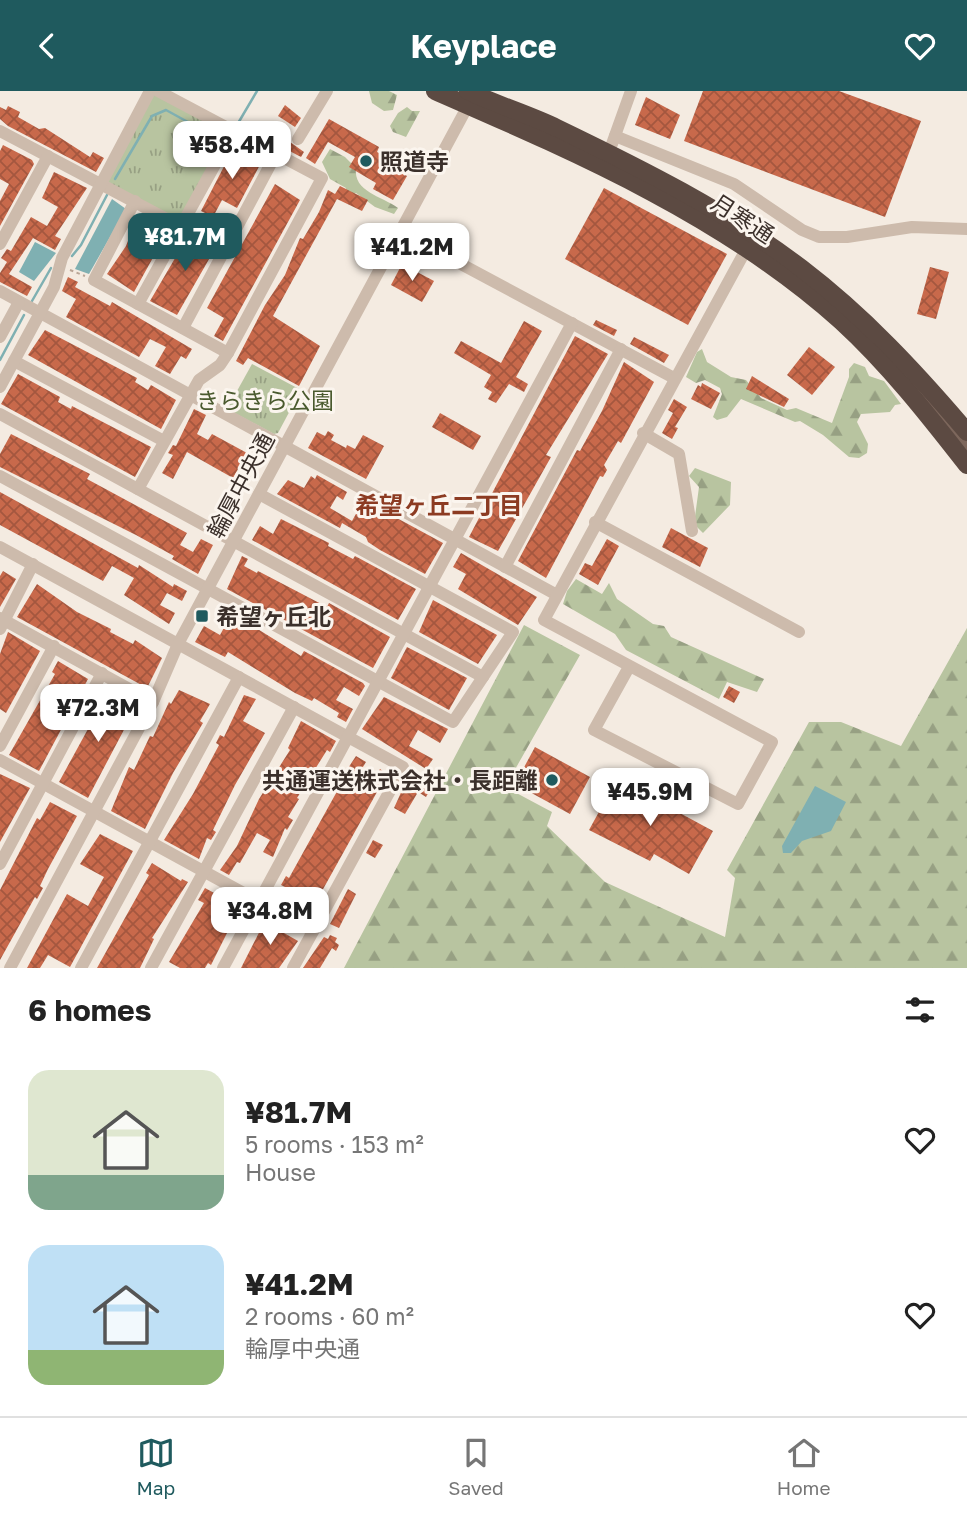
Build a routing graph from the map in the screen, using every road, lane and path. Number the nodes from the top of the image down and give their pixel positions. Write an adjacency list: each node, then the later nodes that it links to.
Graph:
1 (150, 91): 14 (street)
2 (158, 91): 8 (street)
3 (327, 91): 10 (street)
4 (435, 91): 6 (highway, 月寒通)
5 (631, 91): 9 (street)
6 (470, 97): 12 (highway, 月寒通); 18 (street, 輪厚中央通); 19 (highway, 月寒通)
7 (0, 131): 13 (street)
8 (233, 132): 11 (street); 16 (street)
9 (615, 136): 12 (street); 17 (street)
10 (298, 139)
11 (276, 154): 28 (street); 31 (street)
12 (609, 154): 19 (highway, 月寒通)
13 (48, 156): 14 (street); 20 (street)
14 (99, 184): 15 (street); 26 (street)
15 (135, 201): 16 (street); 22 (street)
16 (180, 226): 25 (street)
17 (967, 229)
18 (401, 232): 27 (street); 42 (street, 輪厚中央通)
19 (750, 241): 33 (highway, 月寒通); 34 (street); 43 (main road); 44 (highway, 月寒通)
20 (0, 244)
21 (70, 270): 22 (path)
22 (94, 280): 25 (street)
23 (0, 291): 24 (street)
24 (19, 302): 26 (street); 29 (street)
25 (138, 304): 28 (street)
26 (40, 313): 32 (street); 36 (street)
27 (572, 323): 30 (street); 50 (street)
28 (183, 328): 31 (street)
29 (0, 337)
30 (621, 349): 34 (street); 54 (street)
31 (228, 352): 36 (street)
32 (14, 361): 35 (street); 41 (street)
33 (916, 372): 38 (main road); 39 (highway, 月寒通)
34 (674, 378): 40 (street)
35 (0, 387)
36 (189, 395): 41 (street); 42 (street)
37 (0, 414): 46 (street)
38 (967, 424)
39 (967, 432)
40 (643, 433): 48 (street); 49 (street)
41 (164, 440): 46 (street)
42 (285, 446): 47 (street, 輪厚中央通); 50 (street)
43 (967, 449)
44 (967, 465)
45 (0, 476): 56 (street)
46 (138, 489): 51 (street)
47 (259, 494): 51 (street, 輪厚中央通); 55 (street)
48 (595, 522): 57 (street); 60 (street)
49 (692, 531)
50 (454, 539): 54 (street); 55 (street)
51 (233, 541): 56 (street, 輪厚中央通); 59 (street)
52 (0, 547): 53 (street)
53 (33, 564): 58 (street); 61 (street)
54 (505, 567): 57 (street)
55 (429, 585): 59 (street); 66 (street)
56 (207, 590): 61 (street, 輪厚中央通); 67 (street)
57 (557, 595): 63 (street)
58 (2, 622): 62 (street)
59 (404, 632): 66 (street); 67 (street)
60 (799, 632)
61 (178, 643): 65 (street); 68 (street, 輪厚中央通)
62 (54, 646): 64 (street); 71 (street)
63 (629, 667): 63 (street)
64 (102, 673): 68 (street); 73 (street)
65 (239, 677): 69 (street); 75 (street)
66 (483, 677): 67 (street)
67 (379, 682): 70 (street)
68 (153, 702): 74 (street, 輪厚中央通)
69 (294, 707): 70 (street); 77 (street)
70 (349, 736): 78 (street); 79 (street)
71 (0, 746)
72 (0, 761): 73 (street)
73 (43, 784): 74 (street); 76 (street)
74 (94, 811): 75 (street); 80 (street, 輪厚中央通)
75 (149, 841): 77 (street); 81 (street)
76 (0, 865)
77 (204, 871): 78 (street); 82 (street)
78 (258, 901): 79 (street); 83 (street)
79 (313, 931): 84 (street)
80 (10, 968)
81 (81, 968)
82 (151, 968)
83 (223, 968)
84 (293, 968)

